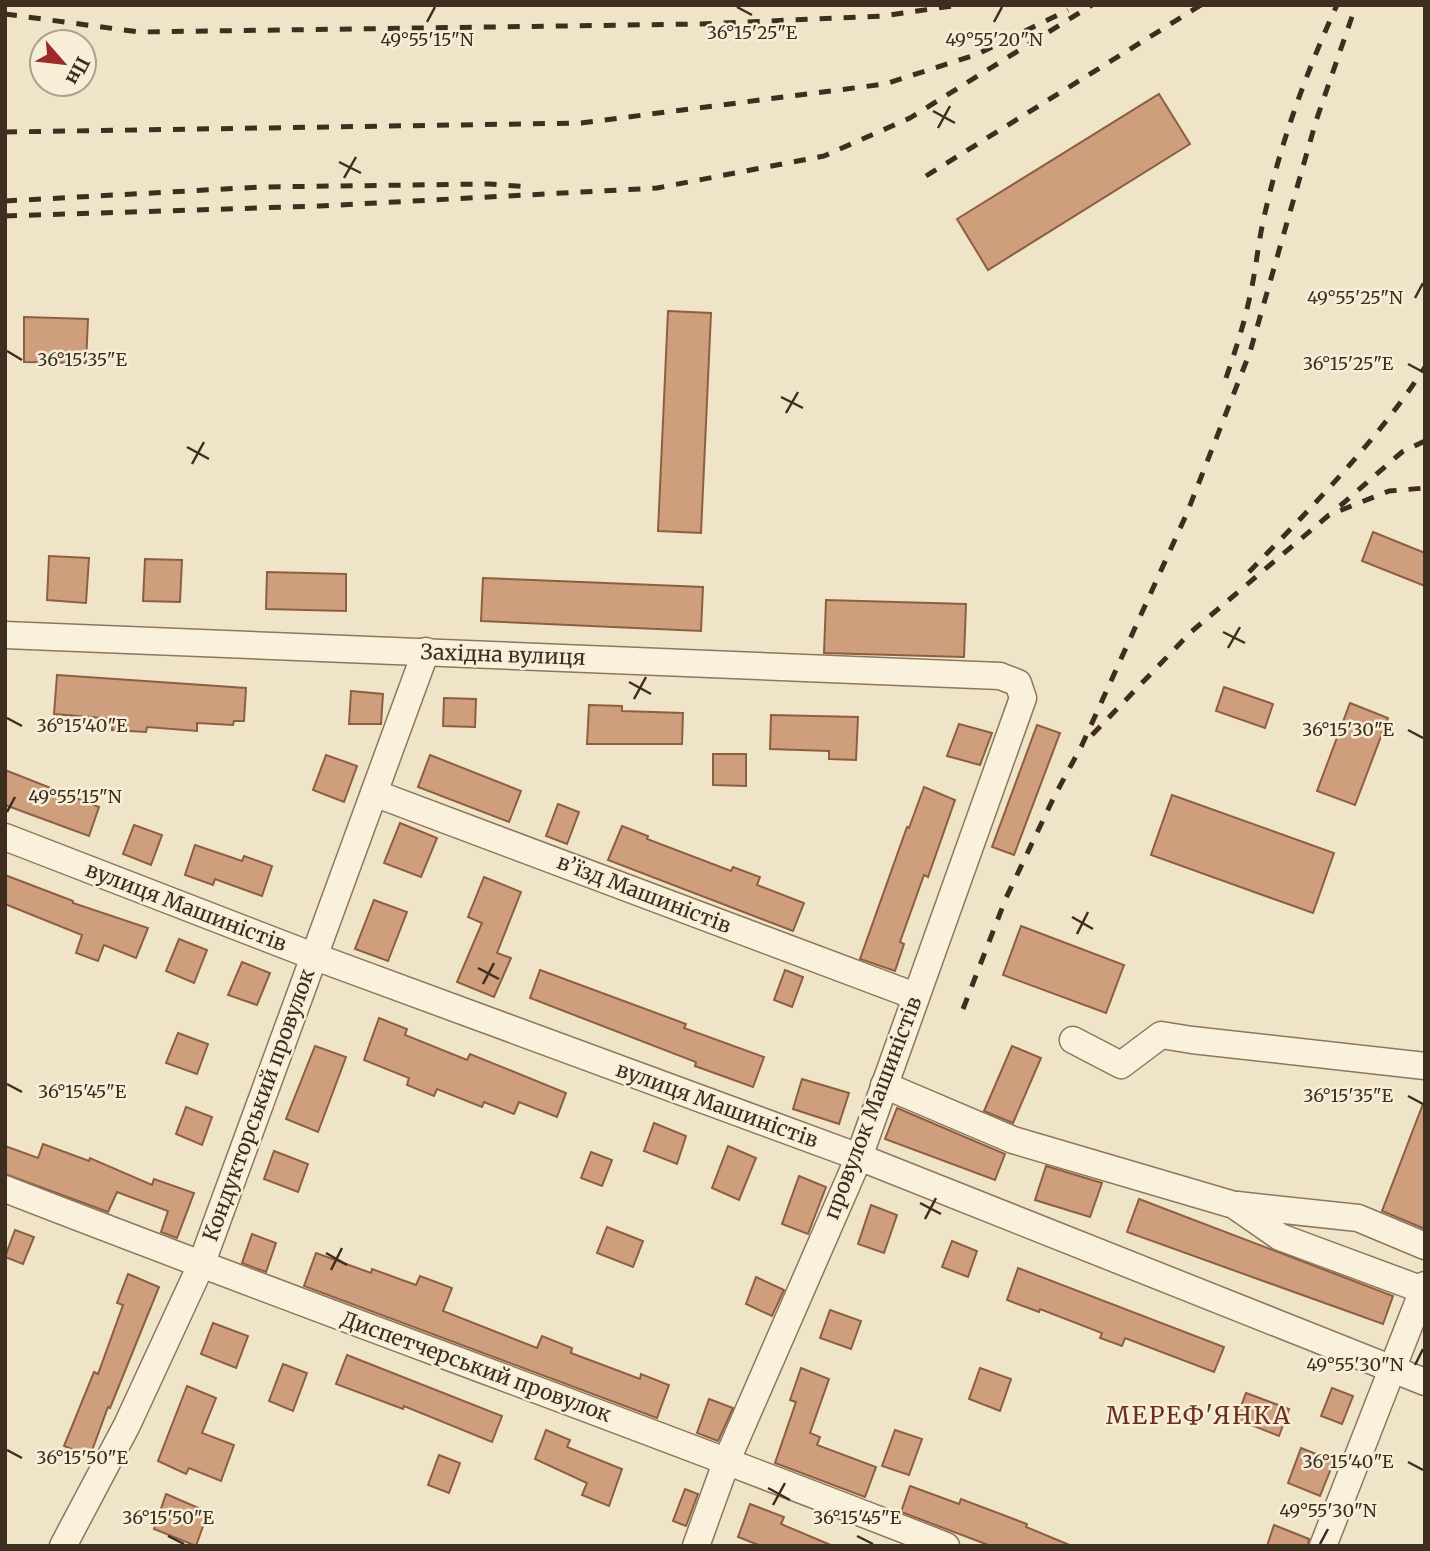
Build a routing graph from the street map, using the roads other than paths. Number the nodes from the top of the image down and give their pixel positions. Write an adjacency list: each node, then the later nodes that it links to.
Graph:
1 (5, 635): 2 (street, Західна вулиця)
2 (426, 651): 3 (street, Західна вулиця); 4 (street, Кондукторський провулок)
3 (1000, 676): 7 (street, провулок Машиністів)
4 (374, 793): 6 (street, Кондукторський провулок); 7 (street, в’їзд Машиністів)
5 (5, 838): 6 (street, вулиця Машиністів)
6 (313, 956): 11 (street, вулиця Машиністів); 15 (street, Кондукторський провулок)
7 (915, 996): 10 (street, провулок Машиністів)
8 (1073, 1040): 9 (street)
9 (1425, 1066)
10 (884, 1085): 11 (street, провулок Машиністів); 13 (street)
11 (859, 1157): 17 (street, вулиця Машиністів); 19 (street, провулок Машиністів)
12 (5, 1189): 15 (street, Диспетчерський провулок)
13 (1234, 1205): 14 (street); 16 (street)
14 (1425, 1246)
15 (201, 1265): 19 (street, Диспетчерський провулок); 20 (street, Кондукторський провулок)
16 (1424, 1288): 17 (street)
17 (1390, 1370): 18 (street, вулиця Машиністів); 23 (street)
18 (1425, 1382)
19 (727, 1460): 21 (street, провулок Машиністів); 22 (street, Диспетчерський провулок)
20 (64, 1546)
21 (696, 1546)
22 (946, 1546)
23 (1322, 1546)

